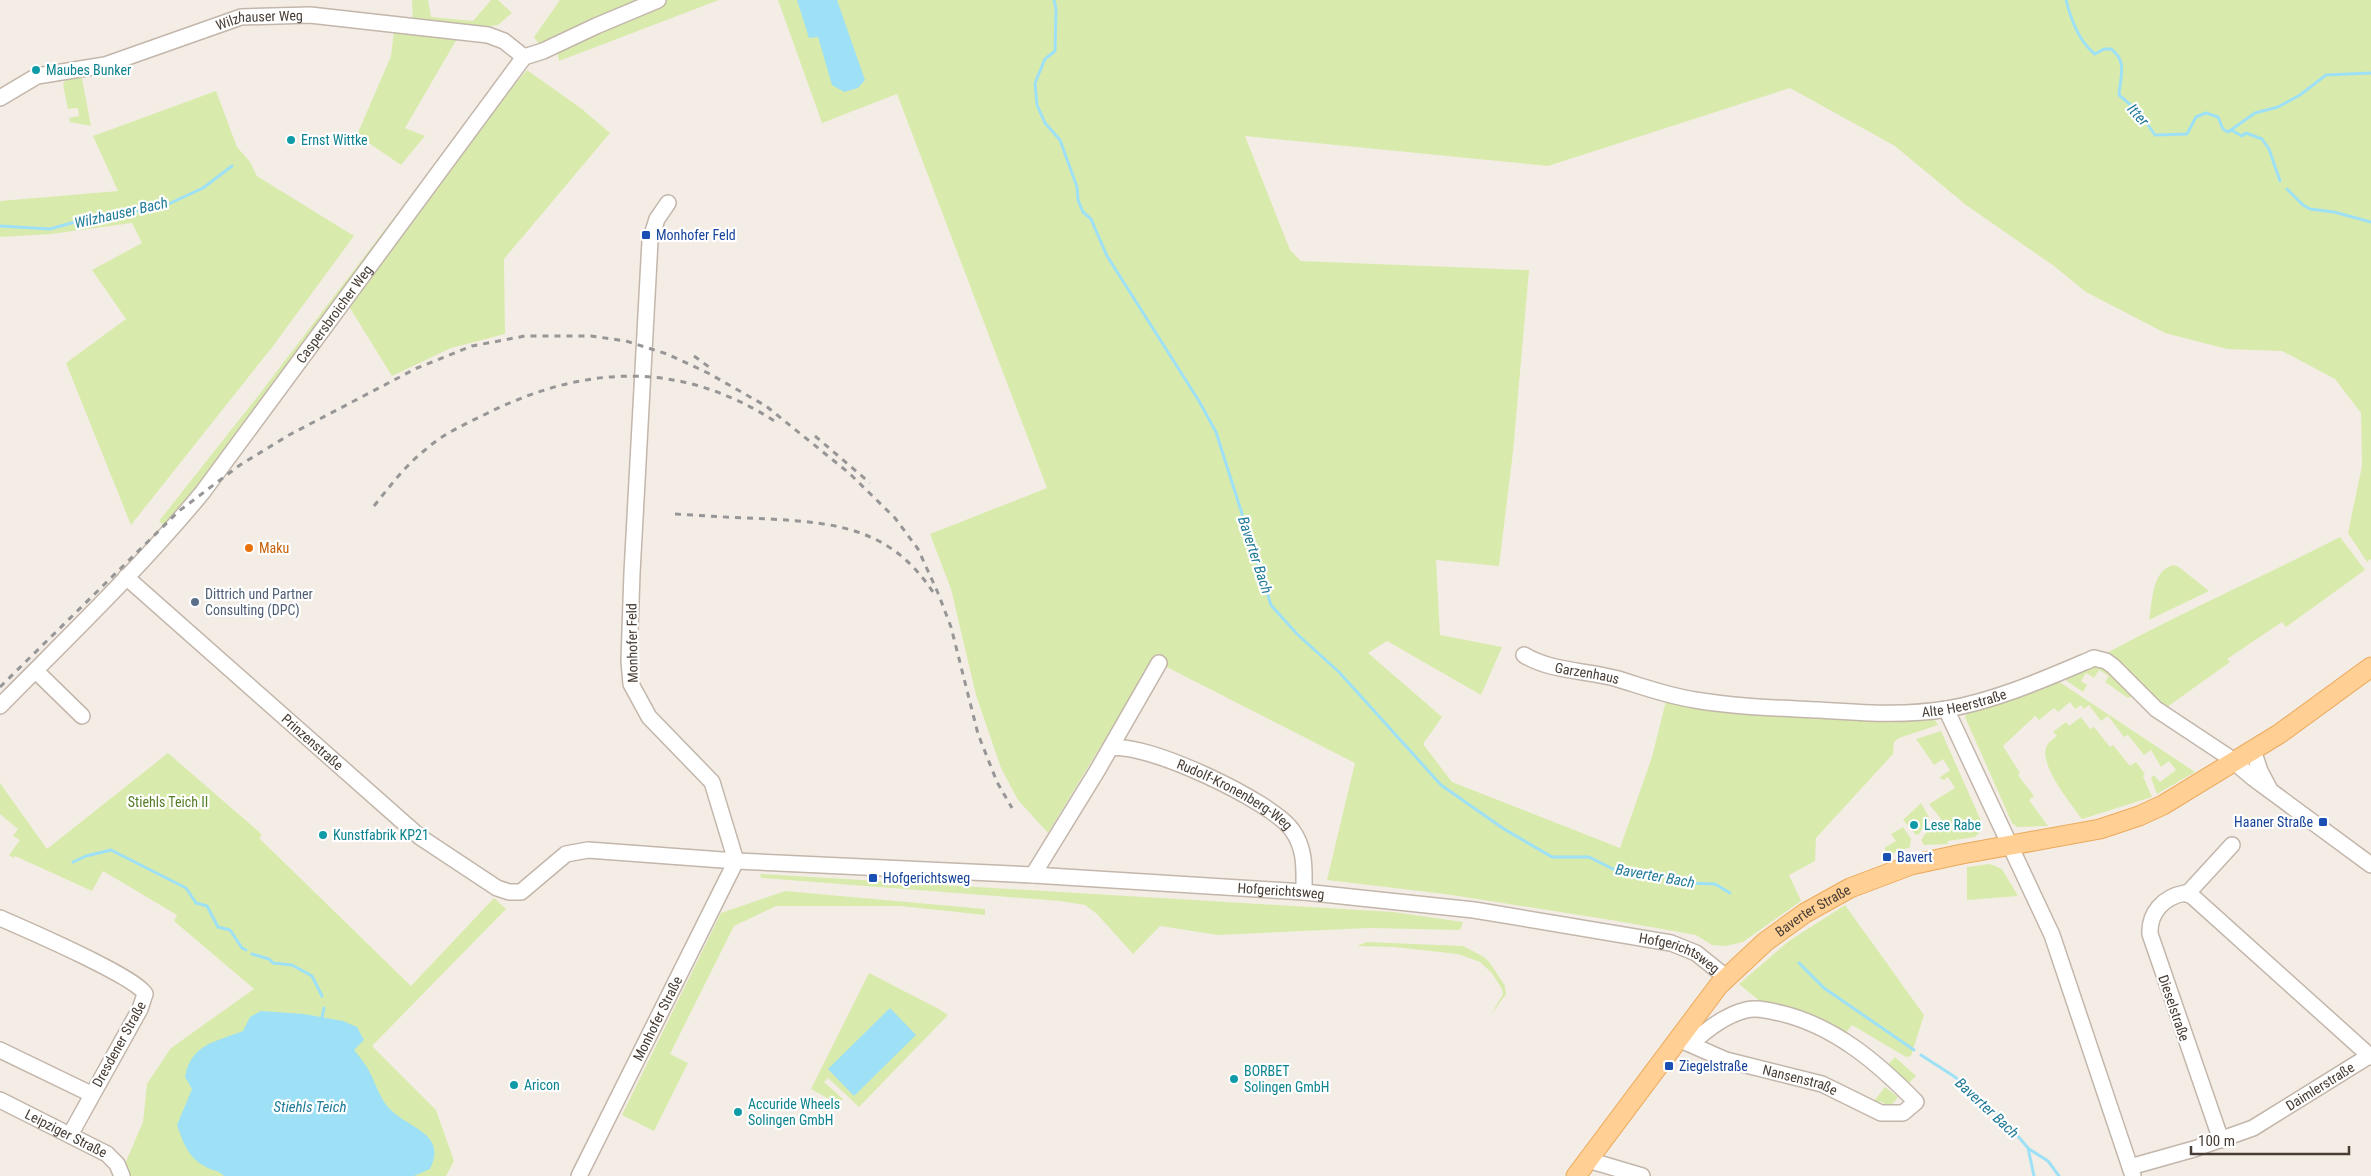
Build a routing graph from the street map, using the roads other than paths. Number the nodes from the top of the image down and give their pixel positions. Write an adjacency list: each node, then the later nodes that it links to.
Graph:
1 (658, 0): 2 (street)
2 (524, 57): 3 (street, Wilzhauser Weg); 5 (street, Caspersbroicher Weg)
3 (0, 98)
4 (668, 203): 20 (street, Monhofer Feld)
5 (126, 577): 9 (street, Caspersbroicher Weg); 23 (street, Prinzenstraße)
6 (1524, 655): 10 (street, Garzenhaus)
7 (1159, 663): 14 (street)
8 (2371, 668): 15 (main road)
9 (36, 670): 11 (street, Caspersbroicher Weg); 13 (street)
10 (1651, 690): 12 (street, Alte Heerstraße)
11 (0, 706)
12 (1946, 709): 16 (street, Alte Heerstraße); 18 (street)
13 (82, 716)
14 (1111, 748): 22 (street); 24 (street, Rudolf-Kronenberg-Weg)
15 (2253, 750): 16 (main road); 17 (street)
16 (2234, 761): 17 (street, Alte Heerstraße); 18 (main road)
17 (2271, 792): 21 (street, Alte Heerstraße)
18 (2010, 845): 27 (main road, Baverter Straße); 36 (street)
19 (2232, 845): 25 (street, Dieselstraße)
20 (736, 860): 22 (street, Hofgerichtsweg); 23 (street, Hofgerichtsweg); 38 (street, Monhofer Straße)
21 (2371, 865)
22 (1033, 875): 24 (street, Hofgerichtsweg)
23 (509, 892)
24 (1304, 892): 27 (street, Hofgerichtsweg)
25 (2187, 894): 30 (street); 34 (street, Dieselstraße)
26 (0, 918): 31 (street, Dresdener Straße)
27 (1726, 977): 28 (main road, Baverter Straße)
28 (1685, 1042): 28 (street, Nansenstraße); 35 (main road, Baverter Straße)
29 (0, 1050): 31 (street)
30 (2370, 1056): 34 (street, Daimlerstraße)
31 (91, 1094): 33 (street, Dresdener Straße)
32 (0, 1100): 33 (street, Leipziger Straße)
33 (70, 1135): 37 (street, Leipziger Straße)
34 (2221, 1140): 36 (street, Daimlerstraße)
35 (1588, 1160): 39 (main road, Baverter Straße); 40 (street)
36 (2131, 1172)
37 (122, 1176)
38 (579, 1176)
39 (1576, 1176)
40 (1642, 1176)

